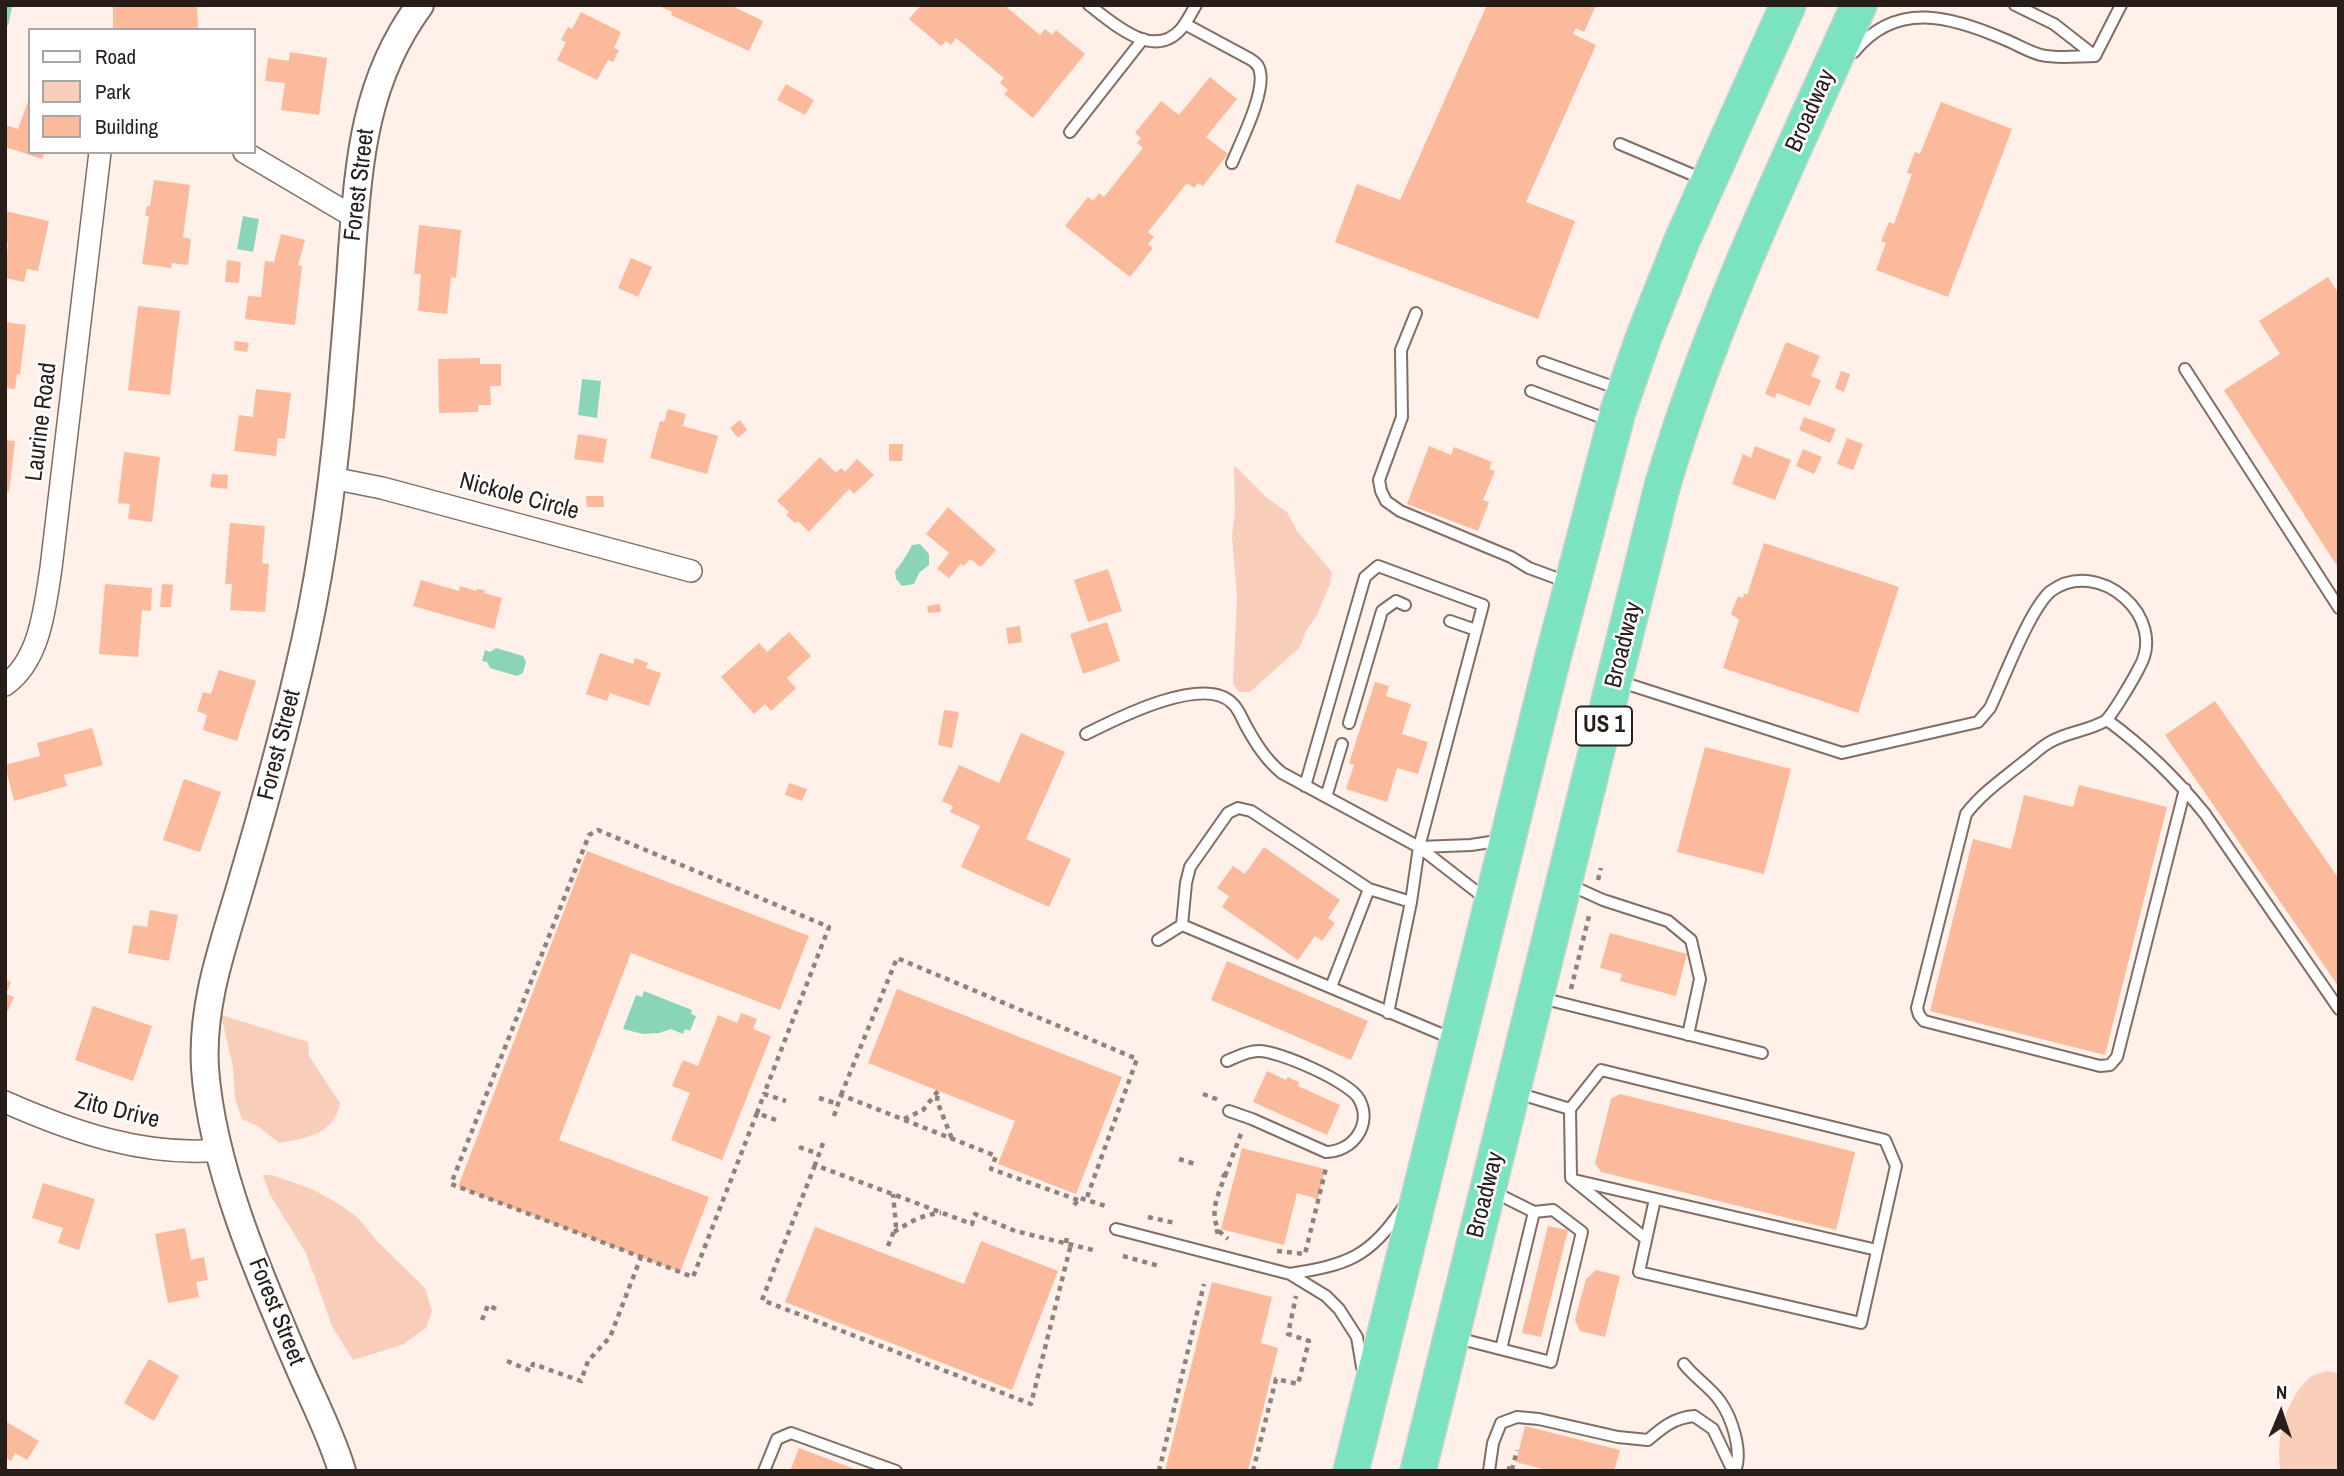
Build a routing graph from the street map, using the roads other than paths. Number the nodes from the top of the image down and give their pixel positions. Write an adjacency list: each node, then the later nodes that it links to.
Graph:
1 (420, 5): 20 (street, Forest Street)
2 (1089, 5): 9 (lane)
3 (1196, 5): 8 (lane)
4 (1788, 5): 19 (highway, US 1)
5 (1858, 5): 15 (highway, Broadway / US 1)
6 (2015, 5): 10 (lane)
7 (2120, 5): 10 (lane)
8 (1185, 24): 9 (lane); 18 (lane)
9 (1143, 39): 13 (lane)
10 (2095, 57): 11 (lane)
11 (1847, 64)
12 (1839, 76): 15 (lane)
13 (1070, 132)
14 (1620, 144): 19 (lane)
15 (1795, 146): 33 (highway, Broadway / US 1)
16 (100, 154): 34 (street, Laurine Road)
17 (247, 154): 20 (street)
18 (1232, 163)
19 (1708, 181): 25 (highway, US 1)
20 (355, 217): 26 (street, Forest Street)
21 (1416, 313): 28 (lane)
22 (1543, 362): 25 (lane)
23 (2185, 369): 30 (lane)
24 (1531, 391): 25 (lane)
25 (1620, 407): 28 (highway, US 1)
26 (332, 478): 27 (street, Nickole Circle); 62 (street, Forest Street)
27 (691, 571)
28 (1572, 584): 42 (highway, US 1)
29 (1405, 605): 36 (lane)
30 (2339, 608)
31 (1450, 621): 32 (lane)
32 (1476, 629): 39 (lane); 43 (lane)
33 (1615, 680): 35 (lane); 44 (highway, Broadway / US 1)
34 (5, 685)
35 (2107, 720): 40 (lane); 40 (lane)
36 (1349, 723)
37 (1086, 734): 39 (lane)
38 (1342, 744): 41 (lane)
39 (1305, 786): 41 (lane)
40 (2185, 789): 52 (lane)
41 (1326, 797): 43 (lane)
42 (1508, 839): 43 (lane); 47 (highway, US 1)
43 (1419, 847): 46 (lane); 47 (lane)
44 (1564, 883): 51 (highway, Broadway / US 1); 54 (lane)
45 (1369, 889): 46 (lane); 48 (lane); 50 (lane)
46 (1411, 902): 53 (lane)
47 (1492, 904): 55 (highway, US 1)
48 (1182, 925): 49 (lane); 50 (lane)
49 (1158, 940)
50 (1331, 987): 53 (lane)
51 (1535, 997): 54 (lane); 58 (highway, Broadway / US 1)
52 (2339, 1009)
53 (1388, 1013): 55 (lane)
54 (1688, 1035): 56 (lane)
55 (1459, 1041): 63 (highway, US 1)
56 (1762, 1053)
57 (1227, 1061): 61 (lane)
58 (1512, 1091): 60 (lane); 65 (highway, Broadway / US 1)
59 (5, 1102): 62 (street, Zito Drive)
60 (1570, 1109): 64 (lane); 70 (lane)
61 (1229, 1111)
62 (220, 1150): 76 (street, Forest Street)
63 (1428, 1166): 71 (lane); 75 (highway, US 1)
64 (1572, 1179): 66 (lane); 69 (lane)
65 (1488, 1189): 67 (lane); 72 (highway, Broadway / US 1)
66 (1655, 1199): 69 (lane); 70 (lane)
67 (1534, 1212): 73 (lane); 73 (lane)
68 (1116, 1229): 71 (lane)
69 (1646, 1239): 70 (lane)
70 (1877, 1250)
71 (1290, 1274): 75 (lane)
72 (1451, 1336): 73 (lane); 80 (highway, Broadway / US 1)
73 (1501, 1349)
74 (1684, 1364): 82 (lane)
75 (1364, 1419): 79 (highway, US 1)
76 (342, 1471)
77 (764, 1471): 78 (lane)
78 (896, 1471)
79 (1352, 1471)
80 (1418, 1471)
81 (1489, 1471): 82 (lane)
82 (1734, 1471)

